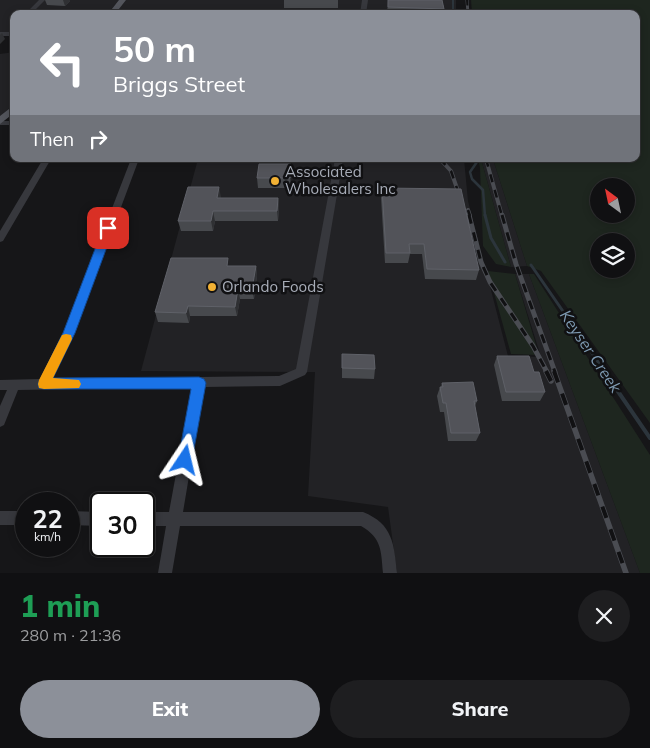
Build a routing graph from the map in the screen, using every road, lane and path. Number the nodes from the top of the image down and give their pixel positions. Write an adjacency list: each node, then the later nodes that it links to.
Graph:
1 (42, 0): 3 (street)
2 (123, 0): 4 (main road)
3 (32, 10)
4 (114, 10)
5 (10, 112): 6 (main road)
6 (0, 122)
7 (45, 162): 10 (street)
8 (134, 162): 12 (street)
9 (337, 162): 11 (street)
10 (0, 239)
11 (199, 383): 12 (street); 19 (street)
12 (44, 384): 14 (street)
13 (0, 385): 14 (street)
14 (14, 386): 15 (street)
15 (0, 421)
16 (0, 518): 17 (street)
17 (15, 518)
18 (155, 519): 19 (street)
19 (174, 519): 20 (street); 21 (street)
20 (165, 573)
21 (390, 573)

